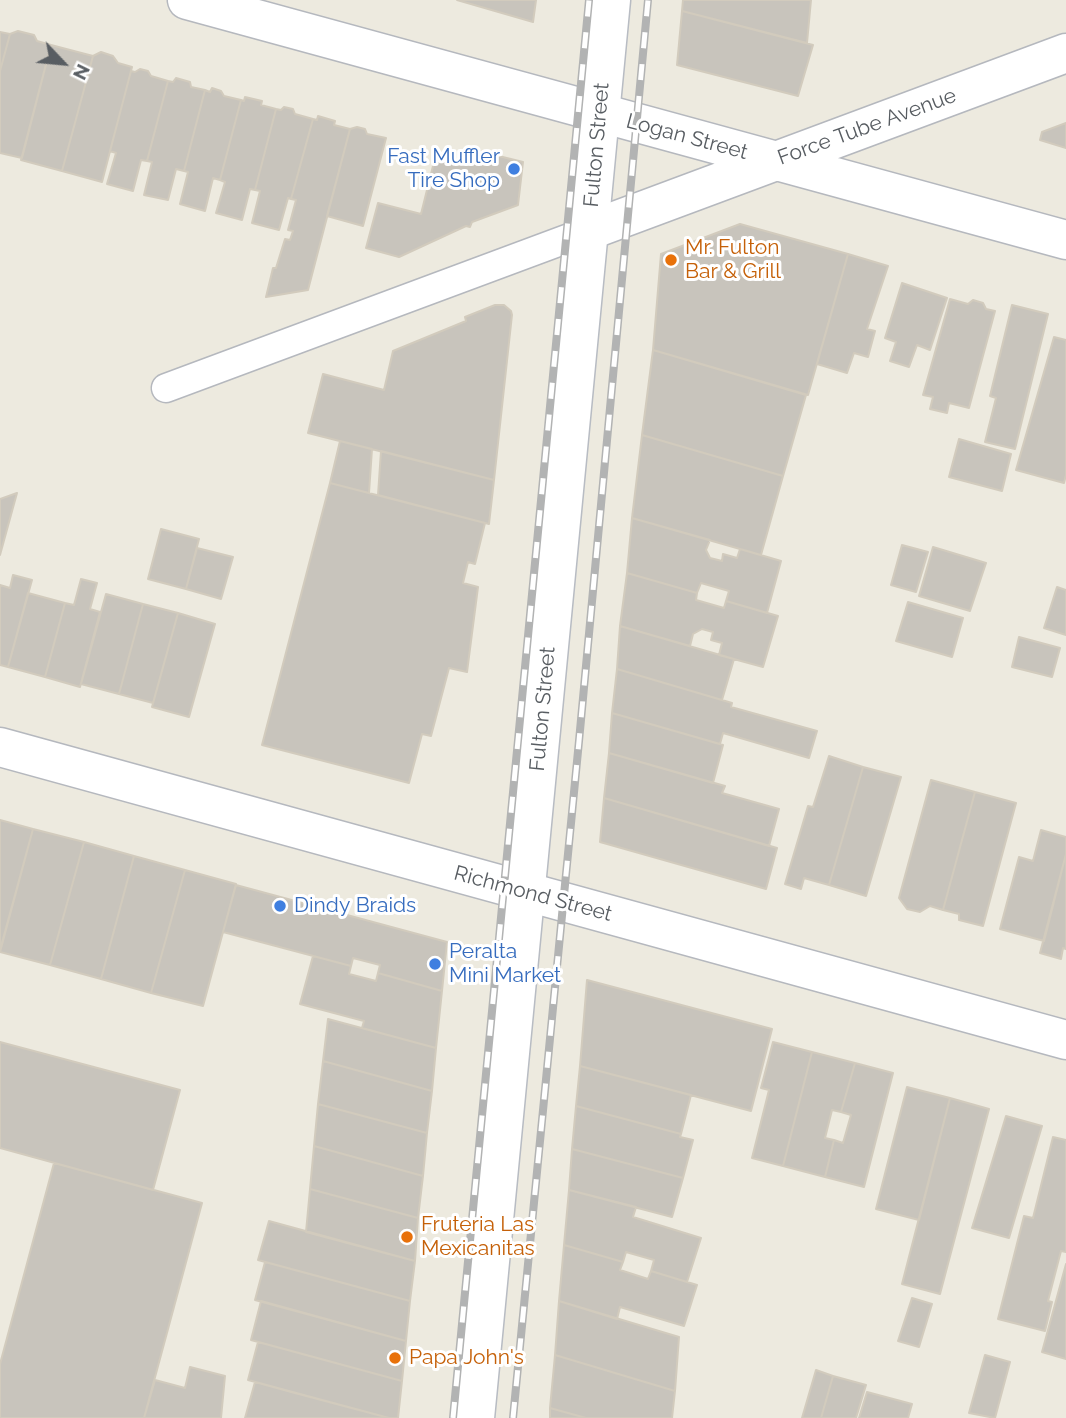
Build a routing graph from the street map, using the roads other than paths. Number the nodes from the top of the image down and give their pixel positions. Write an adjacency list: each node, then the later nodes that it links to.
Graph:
1 (187, 0): 4 (street, Logan Street)
2 (611, 0): 4 (street, Fulton Street)
3 (1066, 53): 5 (street, Force Tube Avenue)
4 (600, 112): 5 (street, Logan Street); 6 (street, Fulton Street)
5 (777, 161): 6 (street, Force Tube Avenue); 7 (street, Logan Street)
6 (589, 231): 8 (lane); 10 (street, Fulton Street)
7 (1066, 240)
8 (166, 388)
9 (0, 747): 10 (street, Richmond Street)
10 (525, 892): 11 (street, Richmond Street); 12 (street, Fulton Street)
11 (1066, 1040)
12 (475, 1418)

